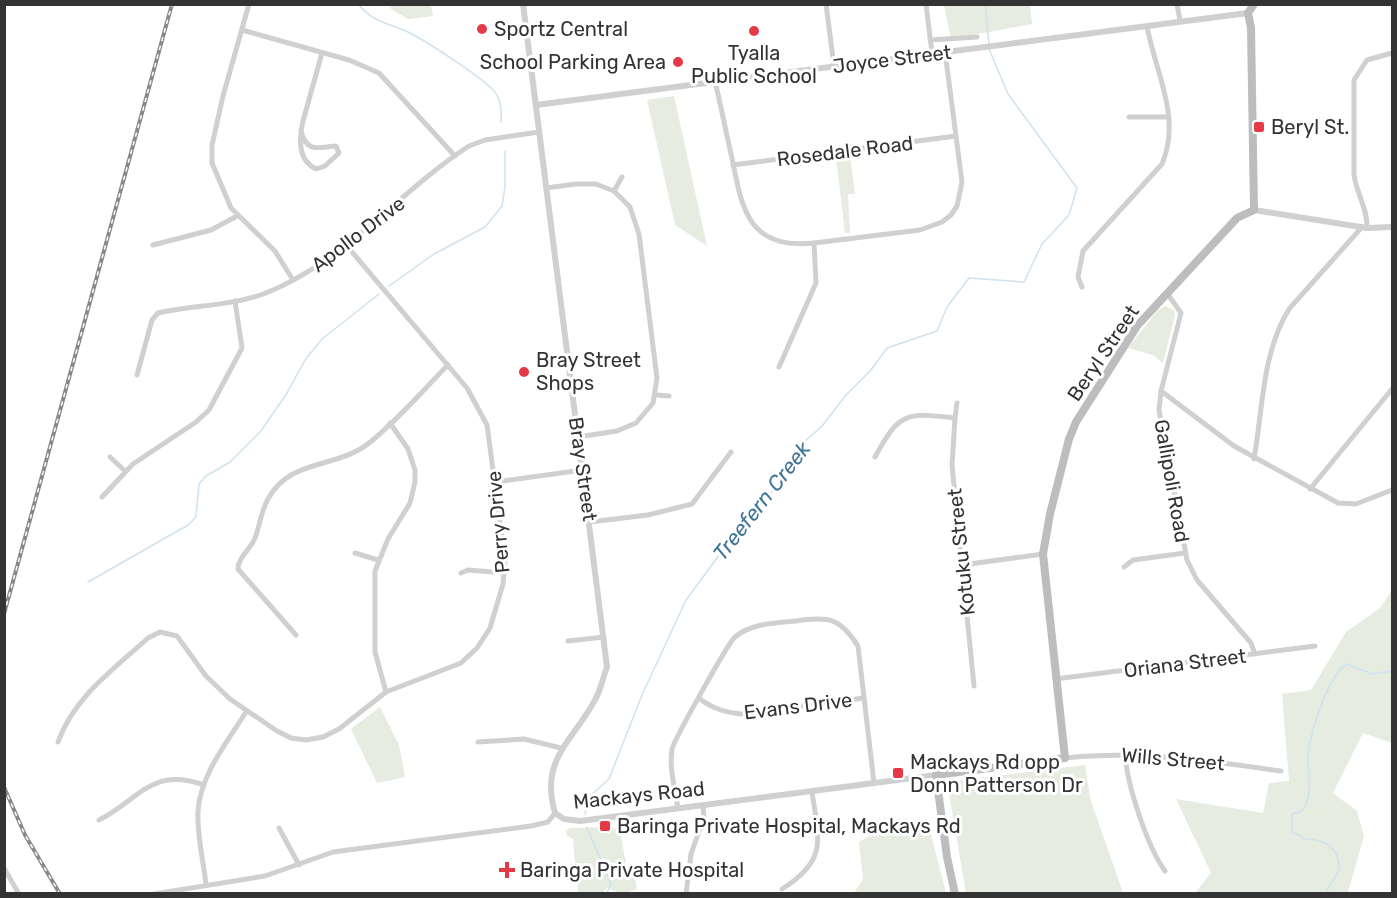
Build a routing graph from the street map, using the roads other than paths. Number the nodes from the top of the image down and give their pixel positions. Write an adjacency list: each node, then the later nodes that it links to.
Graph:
1 (249, 4): 10 (street)
2 (523, 4): 19 (street, Bray Street)
3 (826, 4): 17 (street)
4 (926, 4): 12 (street)
5 (1178, 4): 8 (street)
6 (1254, 4): 7 (main road)
7 (1248, 13): 8 (street, Joyce Street); 30 (main road)
8 (1180, 20): 9 (street, Joyce Street)
9 (1147, 26): 13 (street, Joyce Street); 21 (street)
10 (242, 30): 14 (street); 31 (street)
11 (976, 37): 12 (street)
12 (930, 40): 15 (street)
13 (945, 52): 15 (street, Joyce Street); 24 (street)
14 (322, 53): 22 (street); 25 (street)
15 (932, 53): 17 (street, Joyce Street)
16 (1392, 53): 33 (street)
17 (834, 66): 18 (street, Joyce Street)
18 (716, 81): 19 (street, Joyce Street); 26 (street)
19 (536, 105): 23 (street, Bray Street)
20 (1130, 117): 21 (street)
21 (1169, 117): 38 (street)
22 (301, 131): 22 (street)
23 (539, 132): 25 (street, Apollo Drive); 28 (street, Bray Street)
24 (956, 136): 26 (street, Rosedale Road); 34 (street)
25 (455, 156): 36 (street, Apollo Drive)
26 (733, 165): 34 (street)
27 (622, 177): 29 (street)
28 (546, 188): 29 (street); 51 (street, Bray Street)
29 (614, 191): 46 (street)
30 (1254, 210): 33 (street); 39 (main road, Beryl Street)
31 (237, 216): 35 (street); 37 (street)
32 (1392, 227): 33 (street)
33 (1364, 228): 55 (street)
34 (814, 243): 42 (street)
35 (153, 244)
36 (347, 246): 37 (street, Apollo Drive); 41 (street, Perry Drive)
37 (293, 280): 40 (street, Apollo Drive)
38 (1082, 287)
39 (1167, 293): 45 (street, Gallipoli Road); 65 (main road, Beryl Street)
40 (235, 301): 43 (street, Apollo Drive); 57 (street)
41 (447, 365): 50 (street); 58 (street, Perry Drive)
42 (779, 367)
43 (137, 375)
44 (1392, 389): 59 (street)
45 (1161, 391): 55 (street); 64 (street, Gallipoli Road)
46 (656, 394): 47 (street); 51 (street)
47 (669, 396)
48 (957, 403): 49 (street, Kotuku Street)
49 (955, 418): 54 (street); 67 (street, Kotuku Street)
50 (390, 423): 66 (street); 71 (street)
51 (578, 437): 56 (street, Bray Street)
52 (731, 452): 62 (street)
53 (110, 457): 57 (street)
54 (875, 457)
55 (1254, 459): 59 (street)
56 (583, 470): 58 (street); 62 (street, Bray Street)
57 (125, 471): 61 (street)
58 (496, 482): 70 (street, Perry Drive)
59 (1310, 489): 60 (street)
60 (1392, 489)
61 (102, 497)
62 (590, 522): 72 (street, Bray Street)
63 (355, 553): 66 (street)
64 (1185, 553): 68 (street); 75 (street, Gallipoli Road)
65 (1043, 554): 67 (street); 76 (main road, Beryl Street)
66 (378, 560): 78 (street)
67 (962, 565): 77 (street, Kotuku Street)
68 (1124, 567)
69 (461, 573): 70 (street)
70 (505, 573): 78 (street, Perry Drive)
71 (296, 635)
72 (604, 637): 73 (street); 84 (street, Bray Street)
73 (568, 641)
74 (1315, 646): 75 (street, Oriana Street)
75 (1255, 654): 76 (street, Oriana Street)
76 (1055, 679): 86 (main road, Beryl Street)
77 (974, 686)
78 (386, 692): 81 (street, Perry Drive)
79 (864, 698): 80 (street, Evans Drive); 80 (street); 89 (street)
80 (700, 699): 93 (street)
81 (246, 712): 82 (street, Perry Drive); 90 (street)
82 (58, 742)
83 (478, 742): 84 (street)
84 (561, 748): 94 (street, Bray Street)
85 (1125, 753): 86 (street, Wills Street); 87 (street, Wills Street); 99 (street)
86 (1065, 758): 88 (main road, Mackays Road)
87 (1281, 771)
88 (936, 775): 89 (street, Mackays Road); 105 (main road)
89 (874, 783): 91 (street, Mackays Road)
90 (204, 785): 95 (street); 100 (street)
91 (812, 792): 92 (street, Mackays Road); 101 (street)
92 (703, 806): 93 (street, Mackays Road); 104 (street)
93 (678, 808): 94 (street, Mackays Road)
94 (555, 813): 97 (street, Mackays Road)
95 (99, 820)
96 (279, 828): 97 (street)
97 (299, 865): 100 (street, Mackays Road)
98 (4, 868): 102 (street)
99 (1165, 871)
100 (206, 884): 103 (street, Mackays Road)
101 (782, 889)
102 (19, 894)
103 (154, 894)
104 (686, 894)
105 (955, 894)

